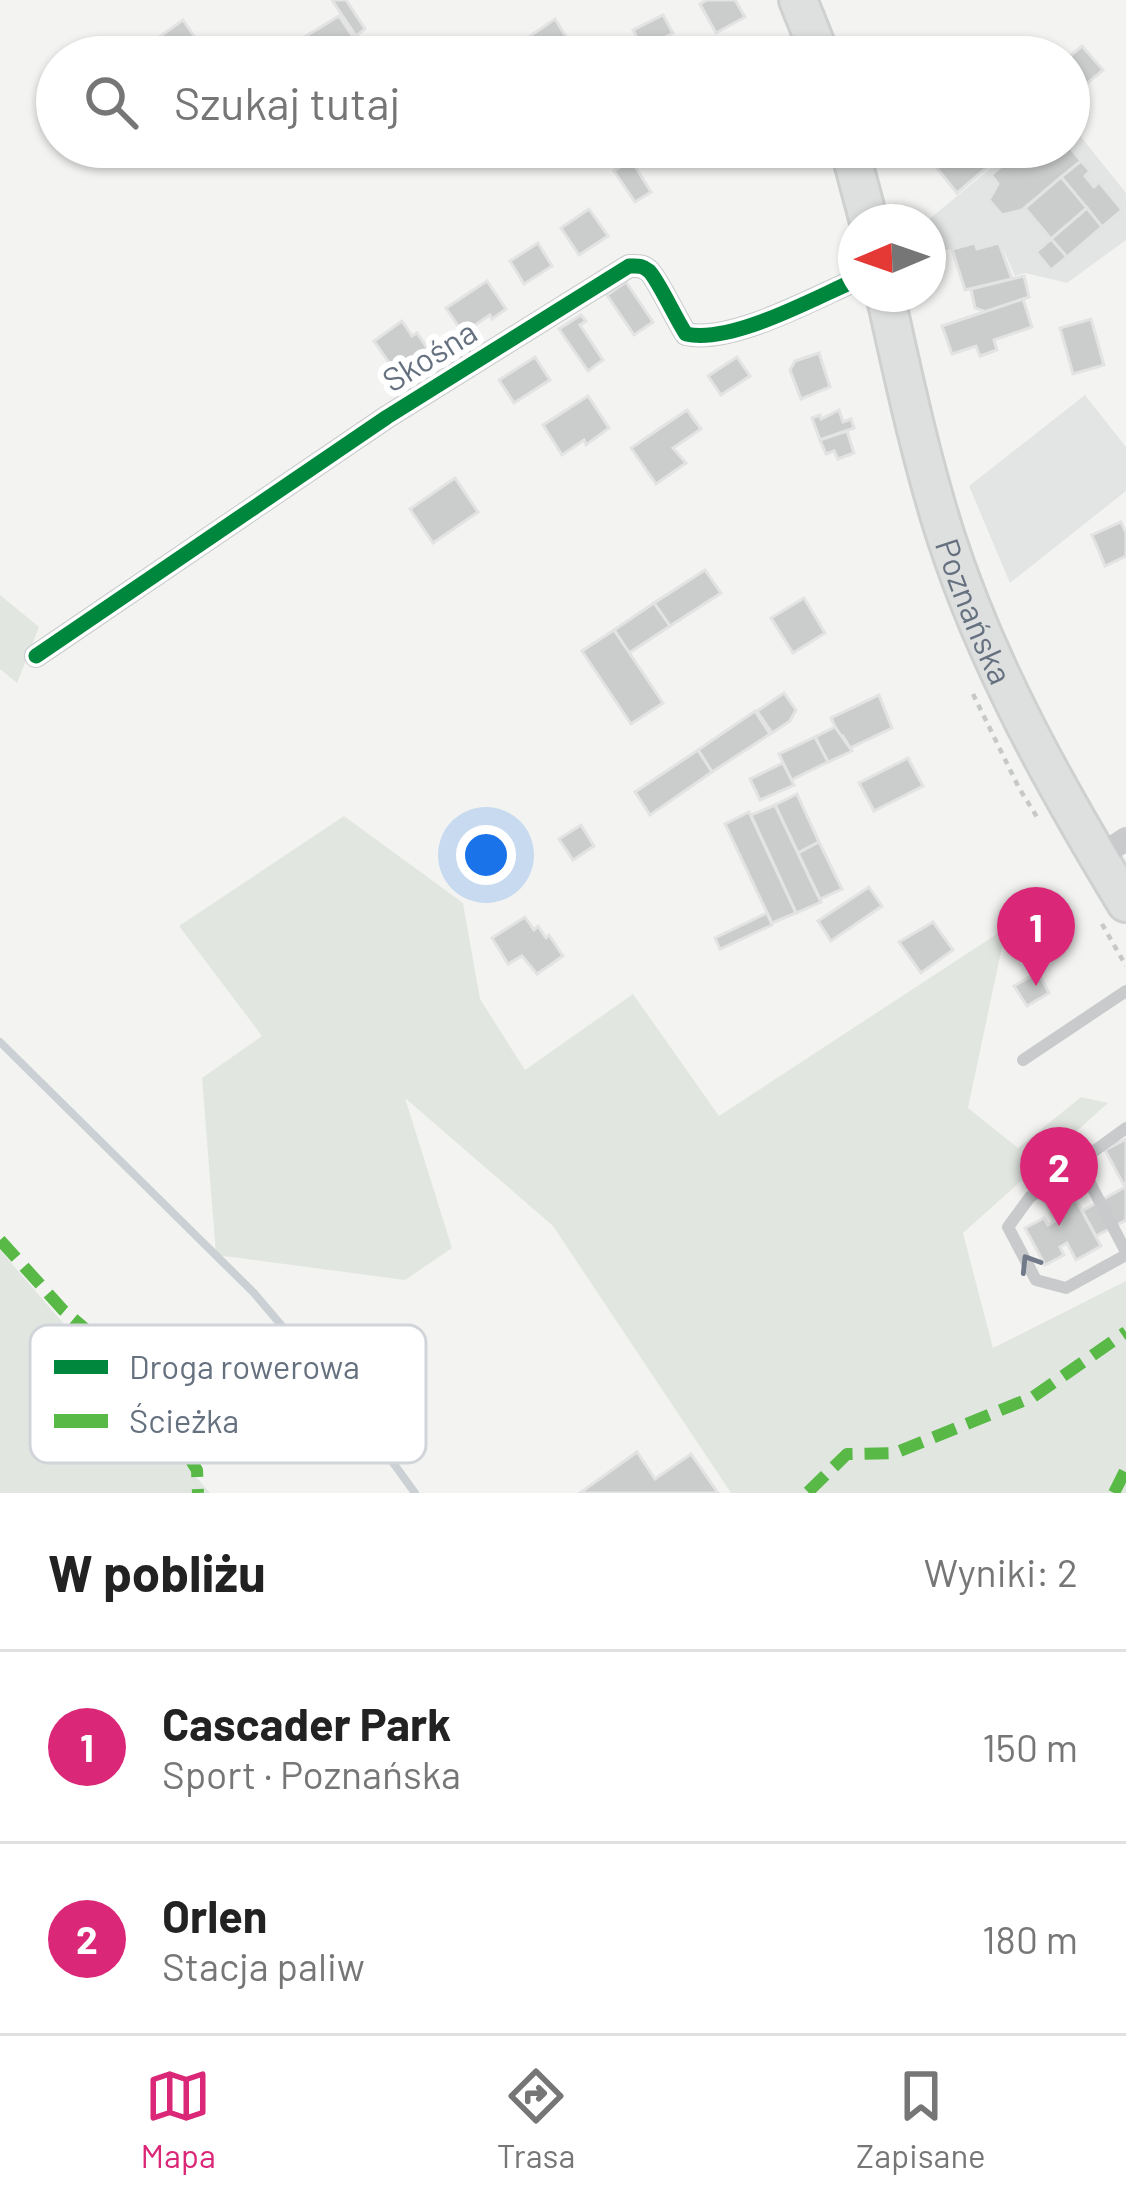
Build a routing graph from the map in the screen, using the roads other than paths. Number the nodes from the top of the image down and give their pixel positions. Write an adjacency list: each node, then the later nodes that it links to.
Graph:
1 (798, 0): 2 (main road)
2 (812, 36)
3 (855, 168): 4 (main road)
4 (864, 204)
5 (838, 288): 7 (street, Skośna)
6 (890, 312): 8 (main road, Poznańska)
7 (36, 656)
8 (1112, 848): 9 (main road, Poznańska)
9 (1126, 903)
10 (1126, 992): 11 (lane)
11 (1023, 1060)
12 (1126, 1128): 13 (lane)
13 (1079, 1162): 14 (lane); 14 (lane, one-way to 13)
14 (1126, 1253)

